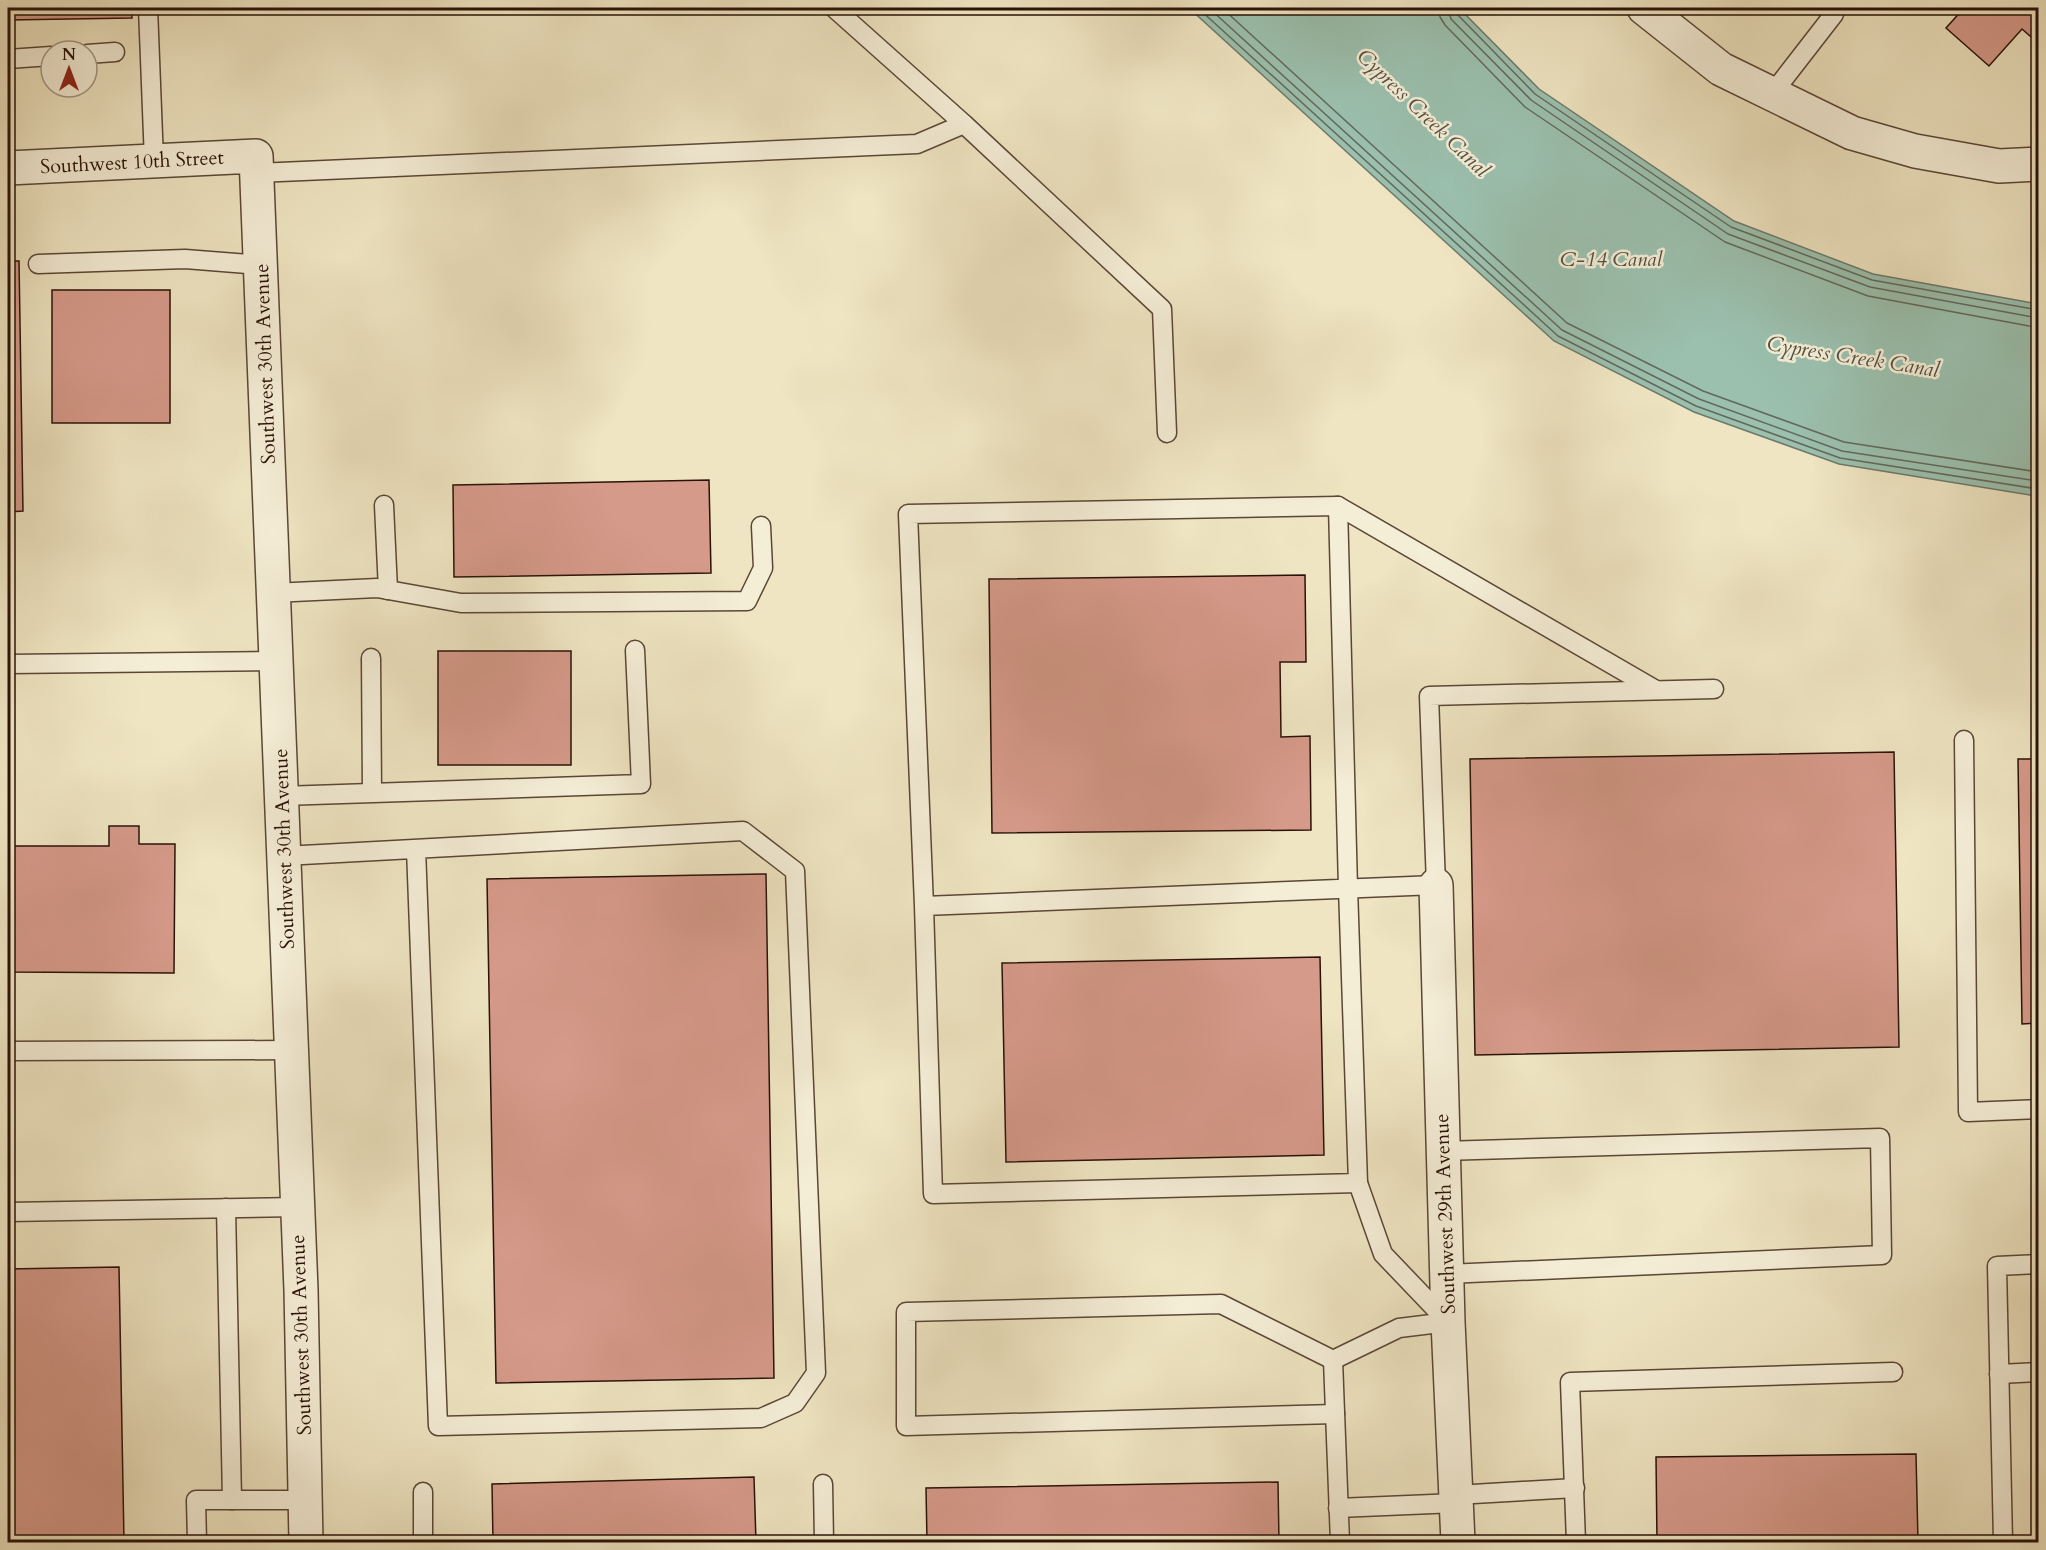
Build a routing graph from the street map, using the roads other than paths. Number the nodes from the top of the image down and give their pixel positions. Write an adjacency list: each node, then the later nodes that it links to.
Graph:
1 (148, 8): 11 (lane)
2 (834, 8): 10 (lane)
3 (1644, 8): 9 (street)
4 (1834, 10): 9 (lane)
5 (115, 52): 6 (lane)
6 (99, 53)
7 (39, 57): 8 (lane)
8 (8, 59)
9 (1772, 94): 13 (street)
10 (964, 124): 12 (lane); 17 (lane)
11 (154, 161): 12 (street, Southwest 10th Street); 14 (street, Southwest 10th Street)
12 (256, 164): 16 (street, Southwest 30th Avenue)
13 (2038, 164)
14 (8, 168)
15 (38, 264): 16 (lane)
16 (261, 265): 22 (street, Southwest 30th Avenue)
17 (1167, 434)
18 (384, 505): 21 (lane)
19 (1338, 506): 28 (lane); 35 (lane); 36 (lane)
20 (761, 526): 21 (lane)
21 (388, 590): 22 (lane)
22 (273, 593): 25 (street, Southwest 30th Avenue)
23 (635, 650): 30 (lane)
24 (371, 658): 30 (lane)
25 (276, 661): 26 (lane); 31 (street, Southwest 30th Avenue)
26 (8, 664)
27 (1714, 689): 28 (lane)
28 (1657, 691): 34 (lane)
29 (1964, 740): 39 (lane)
30 (372, 792): 31 (lane)
31 (282, 796): 33 (street, Southwest 30th Avenue)
32 (416, 849): 32 (lane); 33 (lane)
33 (284, 856): 37 (street, Southwest 30th Avenue)
34 (1436, 885): 35 (lane); 40 (street, Southwest 29th Avenue)
35 (1348, 888): 36 (lane); 41 (lane)
36 (924, 906): 41 (lane)
37 (291, 1050): 38 (lane); 42 (street, Southwest 30th Avenue)
38 (8, 1051)
39 (2038, 1109)
40 (1443, 1151): 46 (street, Southwest 29th Avenue); 46 (lane)
41 (1358, 1183): 47 (lane)
42 (297, 1207): 43 (lane); 58 (street, Southwest 30th Avenue)
43 (226, 1208): 44 (lane); 57 (lane)
44 (8, 1212)
45 (2038, 1264): 51 (lane)
46 (1447, 1274): 47 (street, Southwest 29th Avenue)
47 (1448, 1322): 48 (lane); 56 (street, Southwest 29th Avenue)
48 (1333, 1360): 52 (lane); 52 (lane)
49 (1893, 1372): 54 (lane)
50 (2038, 1372): 51 (lane)
51 (1999, 1374): 67 (lane)
52 (1335, 1414): 59 (lane)
53 (823, 1484): 63 (lane)
54 (1575, 1488): 56 (lane); 66 (lane)
55 (423, 1492): 62 (lane)
56 (1456, 1499): 59 (lane); 65 (street, Southwest 29th Avenue)
57 (232, 1500): 58 (lane); 60 (lane)
58 (305, 1500): 61 (street, Southwest 30th Avenue)
59 (1338, 1508): 64 (lane)
60 (197, 1542)
61 (306, 1542)
62 (423, 1542)
63 (824, 1542)
64 (1340, 1542)
65 (1458, 1542)
66 (1576, 1542)
67 (2003, 1542)

